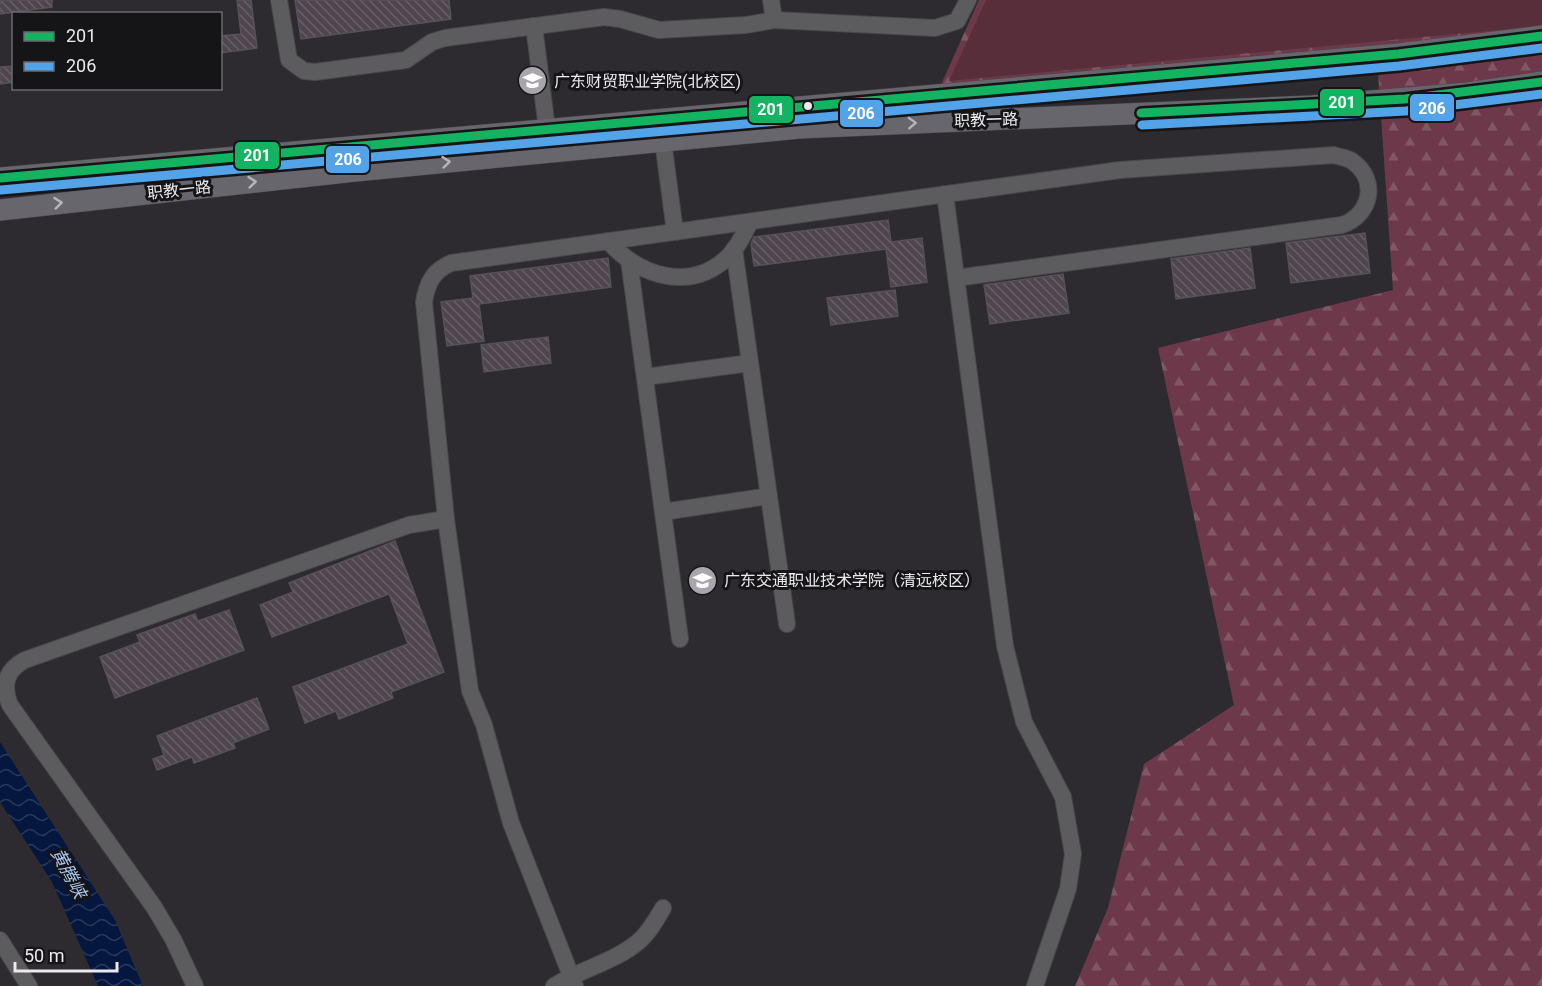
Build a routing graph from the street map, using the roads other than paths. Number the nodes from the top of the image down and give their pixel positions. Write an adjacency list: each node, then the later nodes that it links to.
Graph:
1 (279, 0): 5 (street)
2 (771, 0): 4 (street)
3 (968, 0): 4 (street)
4 (774, 20): 5 (street)
5 (534, 26): 8 (street)
6 (1542, 36): 8 (main road, 职教一路)
7 (1542, 82): 9 (main road, 职教一路, one-way to 7)
8 (547, 129): 10 (main road, 职教一路)
9 (663, 141): 12 (main road, 职教一路, one-way to 9); 14 (street)
10 (0, 178)
11 (945, 194): 13 (street); 18 (street); 18 (street)
12 (0, 210)
13 (750, 222): 14 (street); 16 (street)
14 (675, 232): 15 (street)
15 (608, 241): 17 (street); 23 (street)
16 (734, 249): 17 (street); 19 (street)
17 (629, 260): 20 (street)
18 (956, 278): 32 (street)
19 (750, 363): 20 (street); 21 (street)
20 (645, 377): 22 (street)
21 (769, 496): 22 (street); 24 (street)
22 (663, 512): 25 (street)
23 (446, 519): 28 (street); 30 (street)
24 (787, 624)
25 (680, 639)
26 (663, 908): 28 (street)
27 (0, 940): 29 (street)
28 (573, 981): 31 (street)
29 (29, 986)
30 (195, 986)
31 (554, 986)
32 (1035, 986)

